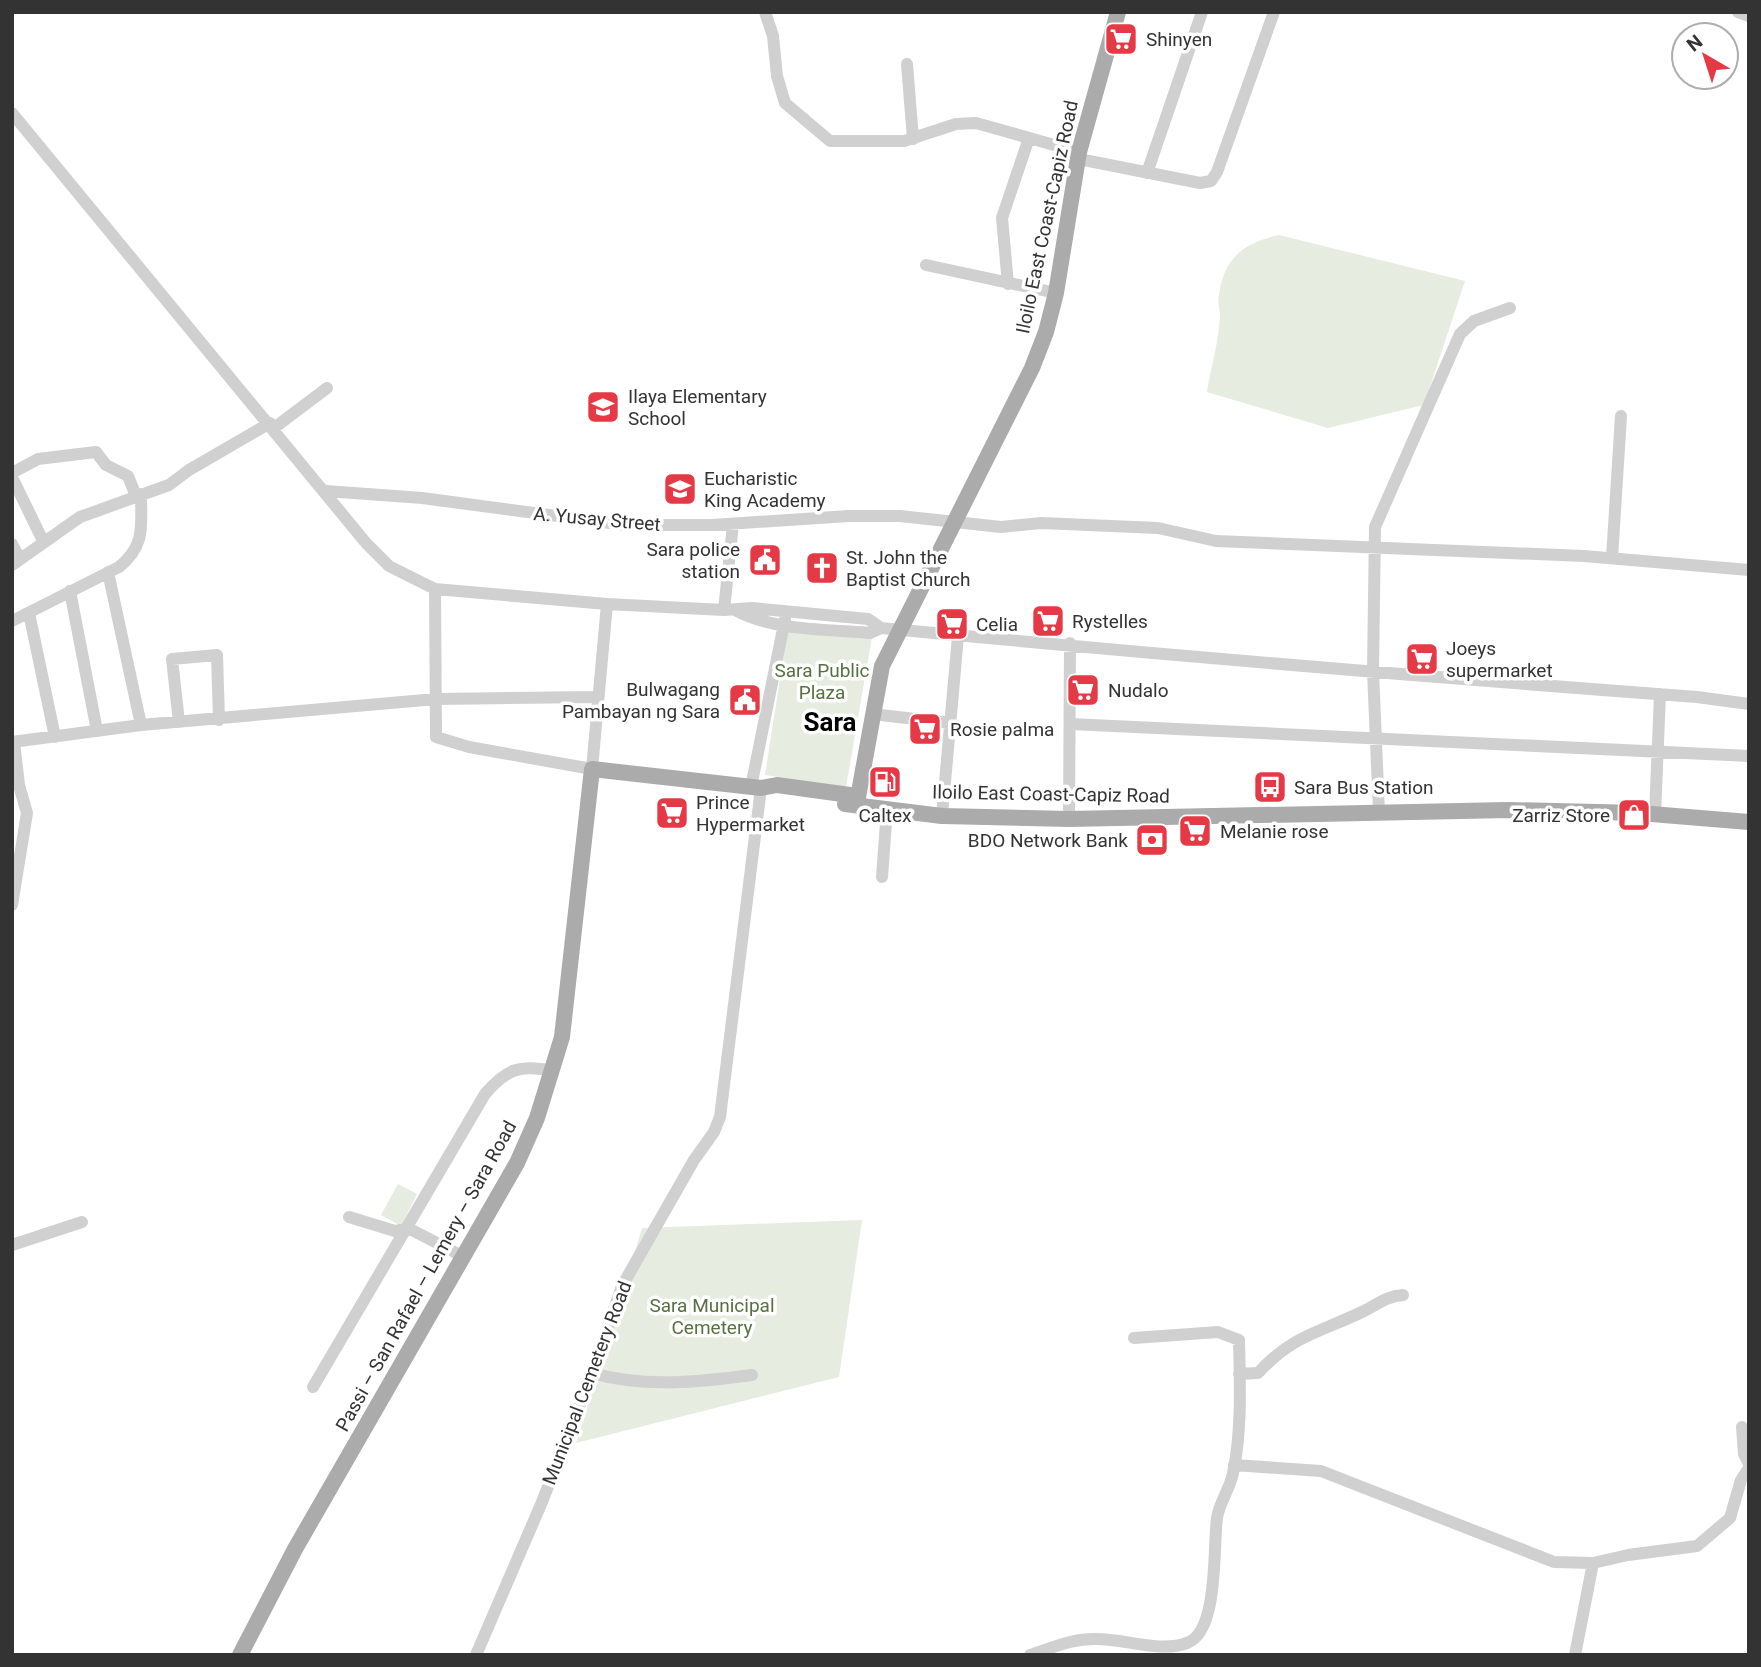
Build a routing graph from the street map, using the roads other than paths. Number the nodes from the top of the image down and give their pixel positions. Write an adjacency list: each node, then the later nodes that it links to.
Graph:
1 (765, 12): 10 (street)
2 (1118, 12): 11 (main road, Iloilo East Coast-Capiz Road)
3 (1202, 12): 12 (street)
4 (1274, 12): 12 (street)
5 (1738, 12): 6 (street)
6 (1749, 16)
7 (907, 64): 10 (street)
8 (12, 113): 19 (street)
9 (1029, 138): 10 (street); 11 (street); 14 (street)
10 (913, 139)
11 (1079, 156): 12 (street); 15 (main road, Iloilo East Coast-Capiz Road)
12 (1147, 173)
13 (926, 265): 14 (street)
14 (1008, 284): 15 (street)
15 (1055, 293): 23 (main road, Iloilo East Coast-Capiz Road)
16 (1510, 308): 27 (street)
17 (327, 388): 19 (street)
18 (1621, 416): 28 (street)
19 (272, 426): 21 (street); 22 (street)
20 (12, 475): 22 (street); 25 (street)
21 (326, 491): 24 (street, A. Yusay Street); 32 (street)
22 (139, 495): 25 (street); 31 (street)
23 (953, 521): 24 (street, A. Yusay Street); 27 (street, A. Yusay Street); 39 (main road, Iloilo East Coast-Capiz Road)
24 (733, 524): 35 (street)
25 (43, 541): 29 (street)
26 (12, 544): 29 (street)
27 (1373, 548): 28 (street, A. Yusay Street); 42 (street)
28 (1612, 558): 30 (street, A. Yusay Street)
29 (16, 562)
30 (1749, 570)
31 (108, 572): 33 (street); 52 (street)
32 (435, 589): 34 (street); 45 (street)
33 (70, 591): 36 (street); 53 (street)
34 (607, 604): 35 (street); 44 (street)
35 (729, 610): 37 (street)
36 (29, 613): 38 (street); 55 (street)
37 (786, 618): 39 (street); 60 (street, Municipal Cemetery Road)
38 (12, 621)
39 (889, 629): 40 (street); 47 (main road, Iloilo East Coast-Capiz Road)
40 (958, 636): 41 (street); 50 (street)
41 (1070, 643): 42 (street); 51 (street)
42 (1373, 671): 43 (street); 54 (street)
43 (1660, 694): 46 (street); 57 (street)
44 (597, 697): 45 (street); 59 (street)
45 (436, 699): 48 (street); 59 (street)
46 (1749, 704)
47 (872, 714): 50 (street); 61 (main road, Iloilo East Coast-Capiz Road)
48 (219, 720): 49 (street); 49 (street)
49 (179, 722): 52 (street)
50 (950, 723): 65 (street)
51 (1071, 724): 54 (street); 66 (street)
52 (141, 725): 53 (street)
53 (97, 731): 55 (street)
54 (1374, 736): 57 (street); 63 (street)
55 (55, 737): 56 (street)
56 (13, 742): 69 (street)
57 (1657, 751): 58 (street); 64 (street)
58 (1749, 756)
59 (592, 769): 60 (main road); 70 (main road, Passi – San Rafael – Lemery – Sara Road)
60 (756, 788): 61 (main road); 78 (street, Municipal Cemetery Road)
61 (857, 799): 62 (main road, Iloilo East Coast-Capiz Road)
62 (887, 810): 65 (main road, Iloilo East Coast-Capiz Road); 68 (street)
63 (1379, 812): 64 (main road, Iloilo East Coast-Capiz Road); 66 (main road, Iloilo East Coast-Capiz Road)
64 (1656, 815): 67 (main road, Iloilo East Coast-Capiz Road)
65 (942, 816): 66 (main road, Iloilo East Coast-Capiz Road)
66 (1069, 819)
67 (1749, 822)
68 (882, 877)
69 (12, 905)
70 (553, 1071): 73 (street); 75 (main road, Passi – San Rafael – Lemery – Sara Road)
71 (349, 1217): 73 (street)
72 (82, 1222): 74 (street)
73 (408, 1228): 75 (street); 81 (street)
74 (12, 1245)
75 (464, 1257): 86 (main road, Passi – San Rafael – Lemery – Sara Road)
76 (1403, 1295): 79 (street)
77 (1134, 1338): 79 (street)
78 (592, 1373): 80 (street); 87 (street, Municipal Cemetery Road)
79 (1239, 1374): 83 (street)
80 (752, 1375)
81 (313, 1387)
82 (1742, 1427): 84 (street)
83 (1234, 1465): 85 (street); 88 (street)
84 (1749, 1466): 85 (street)
85 (1593, 1563): 89 (street)
86 (240, 1655)
87 (476, 1655)
88 (1030, 1655)
89 (1575, 1655)

